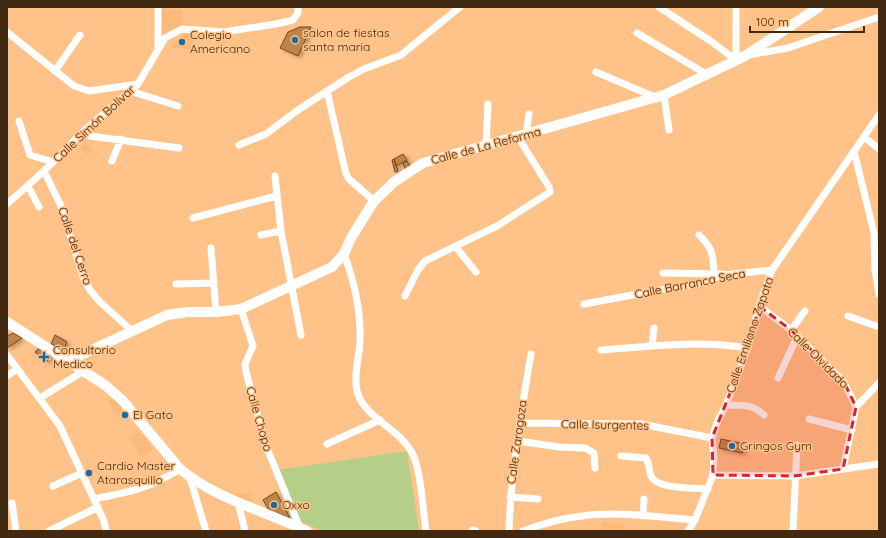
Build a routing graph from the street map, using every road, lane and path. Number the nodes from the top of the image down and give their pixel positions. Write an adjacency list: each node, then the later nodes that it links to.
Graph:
1 (158, 7): 11 (street)
2 (298, 7): 11 (street, Calle Simón Bolívar)
3 (460, 7): 18 (street)
4 (659, 7): 12 (street)
5 (736, 7): 12 (street)
6 (820, 7): 12 (street)
7 (879, 17): 12 (street)
8 (7, 32): 13 (street)
9 (637, 33): 15 (street)
10 (80, 35): 13 (street)
11 (158, 50): 16 (street, Calle Simón Bolívar)
12 (740, 58): 15 (street, Calle de La Reforma)
13 (55, 71): 16 (street)
14 (596, 72): 19 (street)
15 (708, 75): 19 (street, Calle de La Reforma)
16 (138, 84): 17 (street, Calle Simón Bolívar)
17 (130, 91): 21 (street); 25 (street, Calle Simón Bolívar)
18 (327, 91): 30 (street); 41 (street)
19 (661, 96): 26 (street); 27 (street, Calle de La Reforma)
20 (488, 104): 31 (street)
21 (178, 106)
22 (529, 114): 27 (street)
23 (879, 115): 28 (street, Calle Emiliano Zapata)
24 (18, 121): 36 (street)
25 (85, 130): 29 (street); 36 (street, Calle Simón Bolívar)
26 (669, 130)
27 (522, 136): 31 (street, Calle de La Reforma); 48 (street)
28 (864, 137): 33 (street); 34 (street, Calle Emiliano Zapata)
29 (121, 139): 32 (street); 35 (street)
30 (239, 144)
31 (486, 146): 41 (street, Calle de La Reforma)
32 (179, 148)
33 (879, 149)
34 (854, 152): 51 (street, Calle Emiliano Zapata); 59 (street)
35 (112, 161)
36 (52, 162): 37 (street, Calle Simón Bolívar)
37 (44, 171): 39 (street, Calle Simón Bolívar); 70 (street, Calle del Cerro)
38 (275, 176): 40 (street)
39 (28, 186): 42 (street, Calle Simón Bolívar); 43 (street)
40 (276, 196): 44 (street); 45 (street)
41 (374, 201): 50 (street, Calle de La Reforma)
42 (7, 204)
43 (39, 207)
44 (193, 218)
45 (281, 231): 47 (street); 58 (street)
46 (699, 235): 54 (street)
47 (261, 236)
48 (455, 246): 52 (street); 60 (street)
49 (211, 248): 56 (street)
50 (344, 254): 58 (street, Calle de La Reforma); 90 (street)
51 (772, 270): 55 (street, Calle Barranca Seca); 62 (street, Calle Emiliano Zapata)
52 (476, 272)
53 (663, 273): 54 (street)
54 (714, 274): 55 (street)
55 (724, 275): 61 (street, Calle Barranca Seca)
56 (214, 283): 57 (street); 65 (street)
57 (176, 284)
58 (291, 286): 63 (street, Calle de La Reforma); 72 (street)
59 (879, 294)
60 (405, 296)
61 (584, 304)
62 (759, 306): 71 (street, Calle Olvidado); 75 (street, Calle Emiliano Zapata)
63 (241, 309): 65 (street, Calle de La Reforma); 117 (street, Calle Chopo)
64 (805, 311): 71 (street)
65 (216, 312): 70 (street, Calle de La Reforma)
66 (848, 316): 68 (street)
67 (7, 322): 79 (street)
68 (879, 327)
69 (654, 328): 74 (street)
70 (131, 330): 79 (street, Calle de La Reforma)
71 (791, 330): 73 (street, Calle Olvidado)
72 (301, 335)
73 (797, 337): 83 (street); 87 (street, Calle Olvidado)
74 (652, 346): 75 (street); 76 (street)
75 (748, 348): 86 (street, Calle Emiliano Zapata)
76 (601, 350)
77 (531, 354): 91 (street, Calle Zaragoza)
78 (7, 355): 80 (street)
79 (68, 361): 81 (street)
80 (17, 369): 82 (street); 85 (street)
81 (82, 372): 85 (street); 100 (street)
82 (7, 376)
83 (778, 378)
84 (879, 383): 87 (street)
85 (40, 398): 102 (street)
86 (726, 405): 88 (street); 93 (street, Calle Emiliano Zapata)
87 (856, 406): 92 (street)
88 (764, 415)
89 (809, 419): 92 (street)
90 (380, 420): 95 (street); 123 (street)
91 (520, 423): 93 (street, Calle Isurgentes); 94 (street, Calle Zaragoza)
92 (852, 430): 101 (street)
93 (712, 438): 103 (street, Calle Emiliano Zapata)
94 (518, 441): 99 (street); 108 (street, Calle Zaragoza)
95 (327, 444)
96 (797, 445): 104 (street)
97 (621, 456): 107 (street)
98 (879, 464): 101 (street)
99 (595, 468)
100 (180, 469): 105 (street); 109 (street)
101 (844, 470): 104 (street)
102 (82, 473): 106 (street); 109 (street)
103 (713, 475): 104 (street); 107 (street, Calle Emiliano Zapata)
104 (794, 476): 127 (street)
105 (190, 478): 112 (street); 121 (street)
106 (54, 486)
107 (708, 489): 116 (street, Calle Emiliano Zapata)
108 (510, 497): 110 (street); 124 (street, Calle Zaragoza)
109 (94, 499): 114 (street)
110 (538, 499)
111 (644, 499): 115 (street)
112 (238, 502): 117 (street); 122 (street)
113 (12, 503): 118 (street)
114 (98, 508): 119 (street); 120 (street)
115 (643, 516): 116 (street); 125 (street)
116 (695, 520): 126 (street, Calle Emiliano Zapata)
117 (304, 529)
118 (16, 531)
119 (49, 531)
120 (106, 531)
121 (206, 531)
122 (245, 531)
123 (426, 531)
124 (509, 531)
125 (523, 531)
126 (688, 531)
127 (794, 531)

